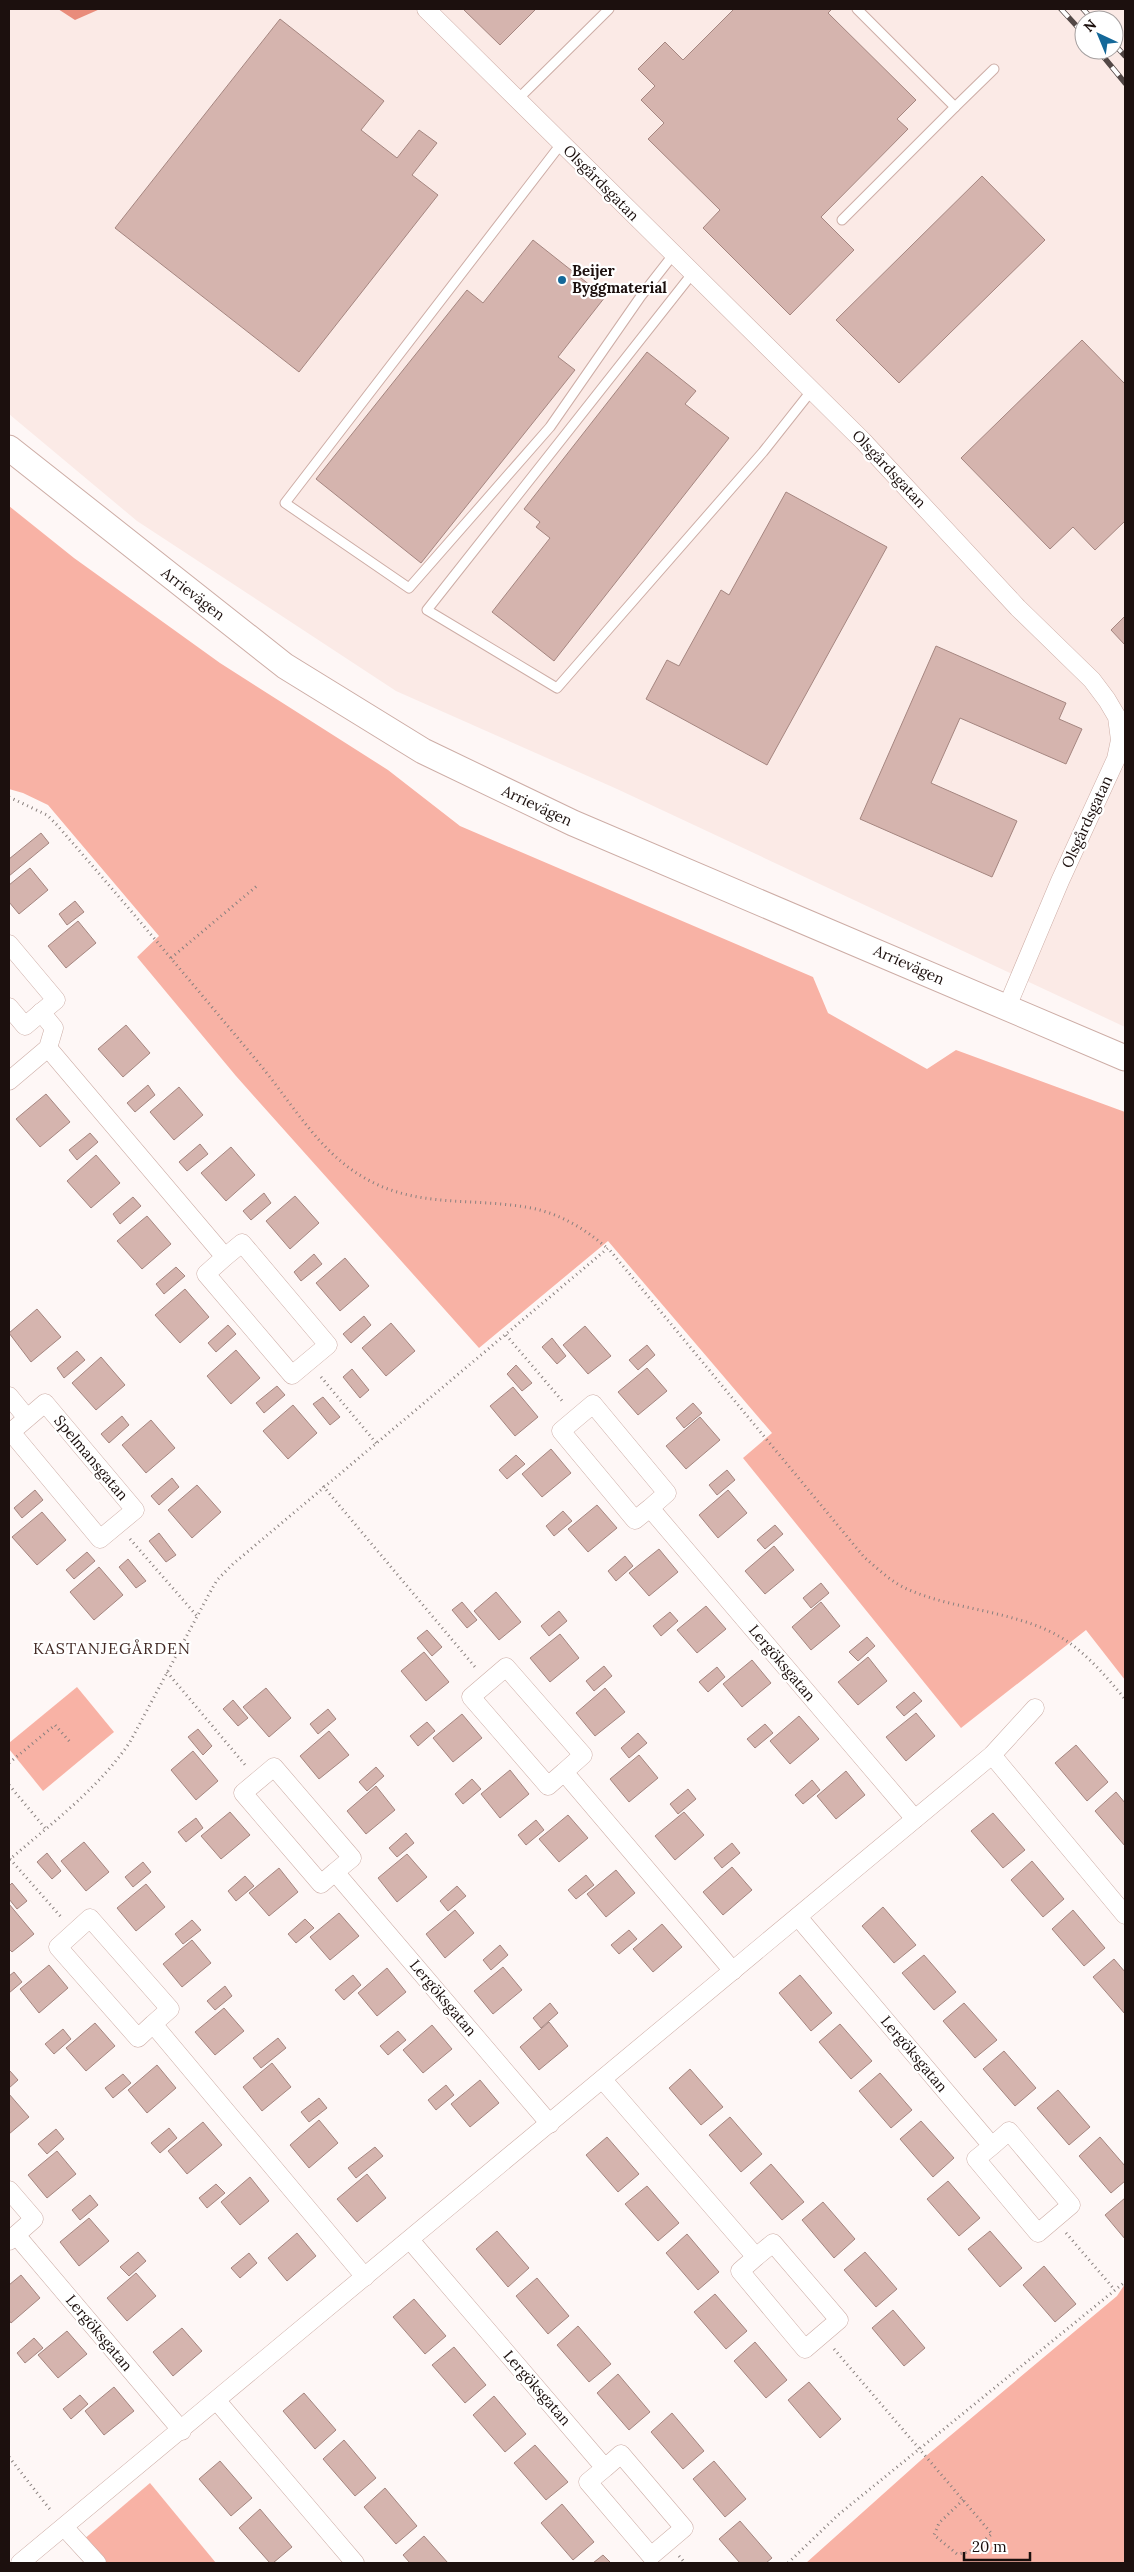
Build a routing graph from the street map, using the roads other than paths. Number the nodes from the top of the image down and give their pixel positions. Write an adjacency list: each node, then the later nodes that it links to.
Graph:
1 (426, 9): 5 (street, Olsgårdsgatan)
2 (610, 9): 5 (lane)
3 (857, 9): 6 (lane)
4 (994, 69): 6 (lane)
5 (518, 100): 7 (street, Olsgårdsgatan)
6 (955, 107): 8 (lane)
7 (561, 144): 9 (street, Olsgårdsgatan); 9 (lane)
8 (842, 220)
9 (673, 255): 10 (street, Olsgårdsgatan)
10 (692, 274): 11 (street, Olsgårdsgatan); 11 (lane)
11 (812, 390): 15 (street, Olsgårdsgatan)
12 (9, 448): 15 (main road, Arrievägen)
13 (9, 944): 16 (street)
14 (9, 1007): 16 (street)
15 (1007, 1008): 18 (main road, Arrievägen)
16 (41, 1012): 17 (street)
17 (48, 1048): 19 (street); 20 (street)
18 (1125, 1058)
19 (9, 1081)
20 (225, 1257): 20 (street)
21 (9, 1396): 22 (street)
22 (27, 1418): 22 (street, Spelmansgatan)
23 (650, 1508): 23 (street); 27 (street, Lergöksgatan)
24 (1035, 1708): 25 (street)
25 (992, 1755): 27 (street); 29 (street)
26 (564, 1772): 26 (street); 31 (street)
27 (915, 1819): 30 (street)
28 (335, 1872): 28 (street); 34 (street, Lergöksgatan)
29 (1125, 1915)
30 (798, 1917): 31 (street); 35 (street, Lergöksgatan)
31 (733, 1971): 33 (street)
32 (153, 2024): 32 (street); 40 (street)
33 (603, 2080): 34 (street); 39 (street)
34 (550, 2124): 38 (street)
35 (992, 2146): 35 (street)
36 (9, 2190): 37 (street, Lergöksgatan)
37 (12, 2238): 42 (street, Lergöksgatan)
38 (410, 2240): 40 (street); 43 (street, Lergöksgatan)
39 (756, 2257): 39 (street)
40 (365, 2277): 41 (street)
41 (217, 2401): 42 (street); 49 (street)
42 (182, 2430): 44 (street)
43 (605, 2468): 43 (street)
44 (65, 2528): 47 (street); 48 (street)
45 (9, 2559): 46 (street)
46 (12, 2563)
47 (20, 2563)
48 (97, 2563)
49 (355, 2563)

